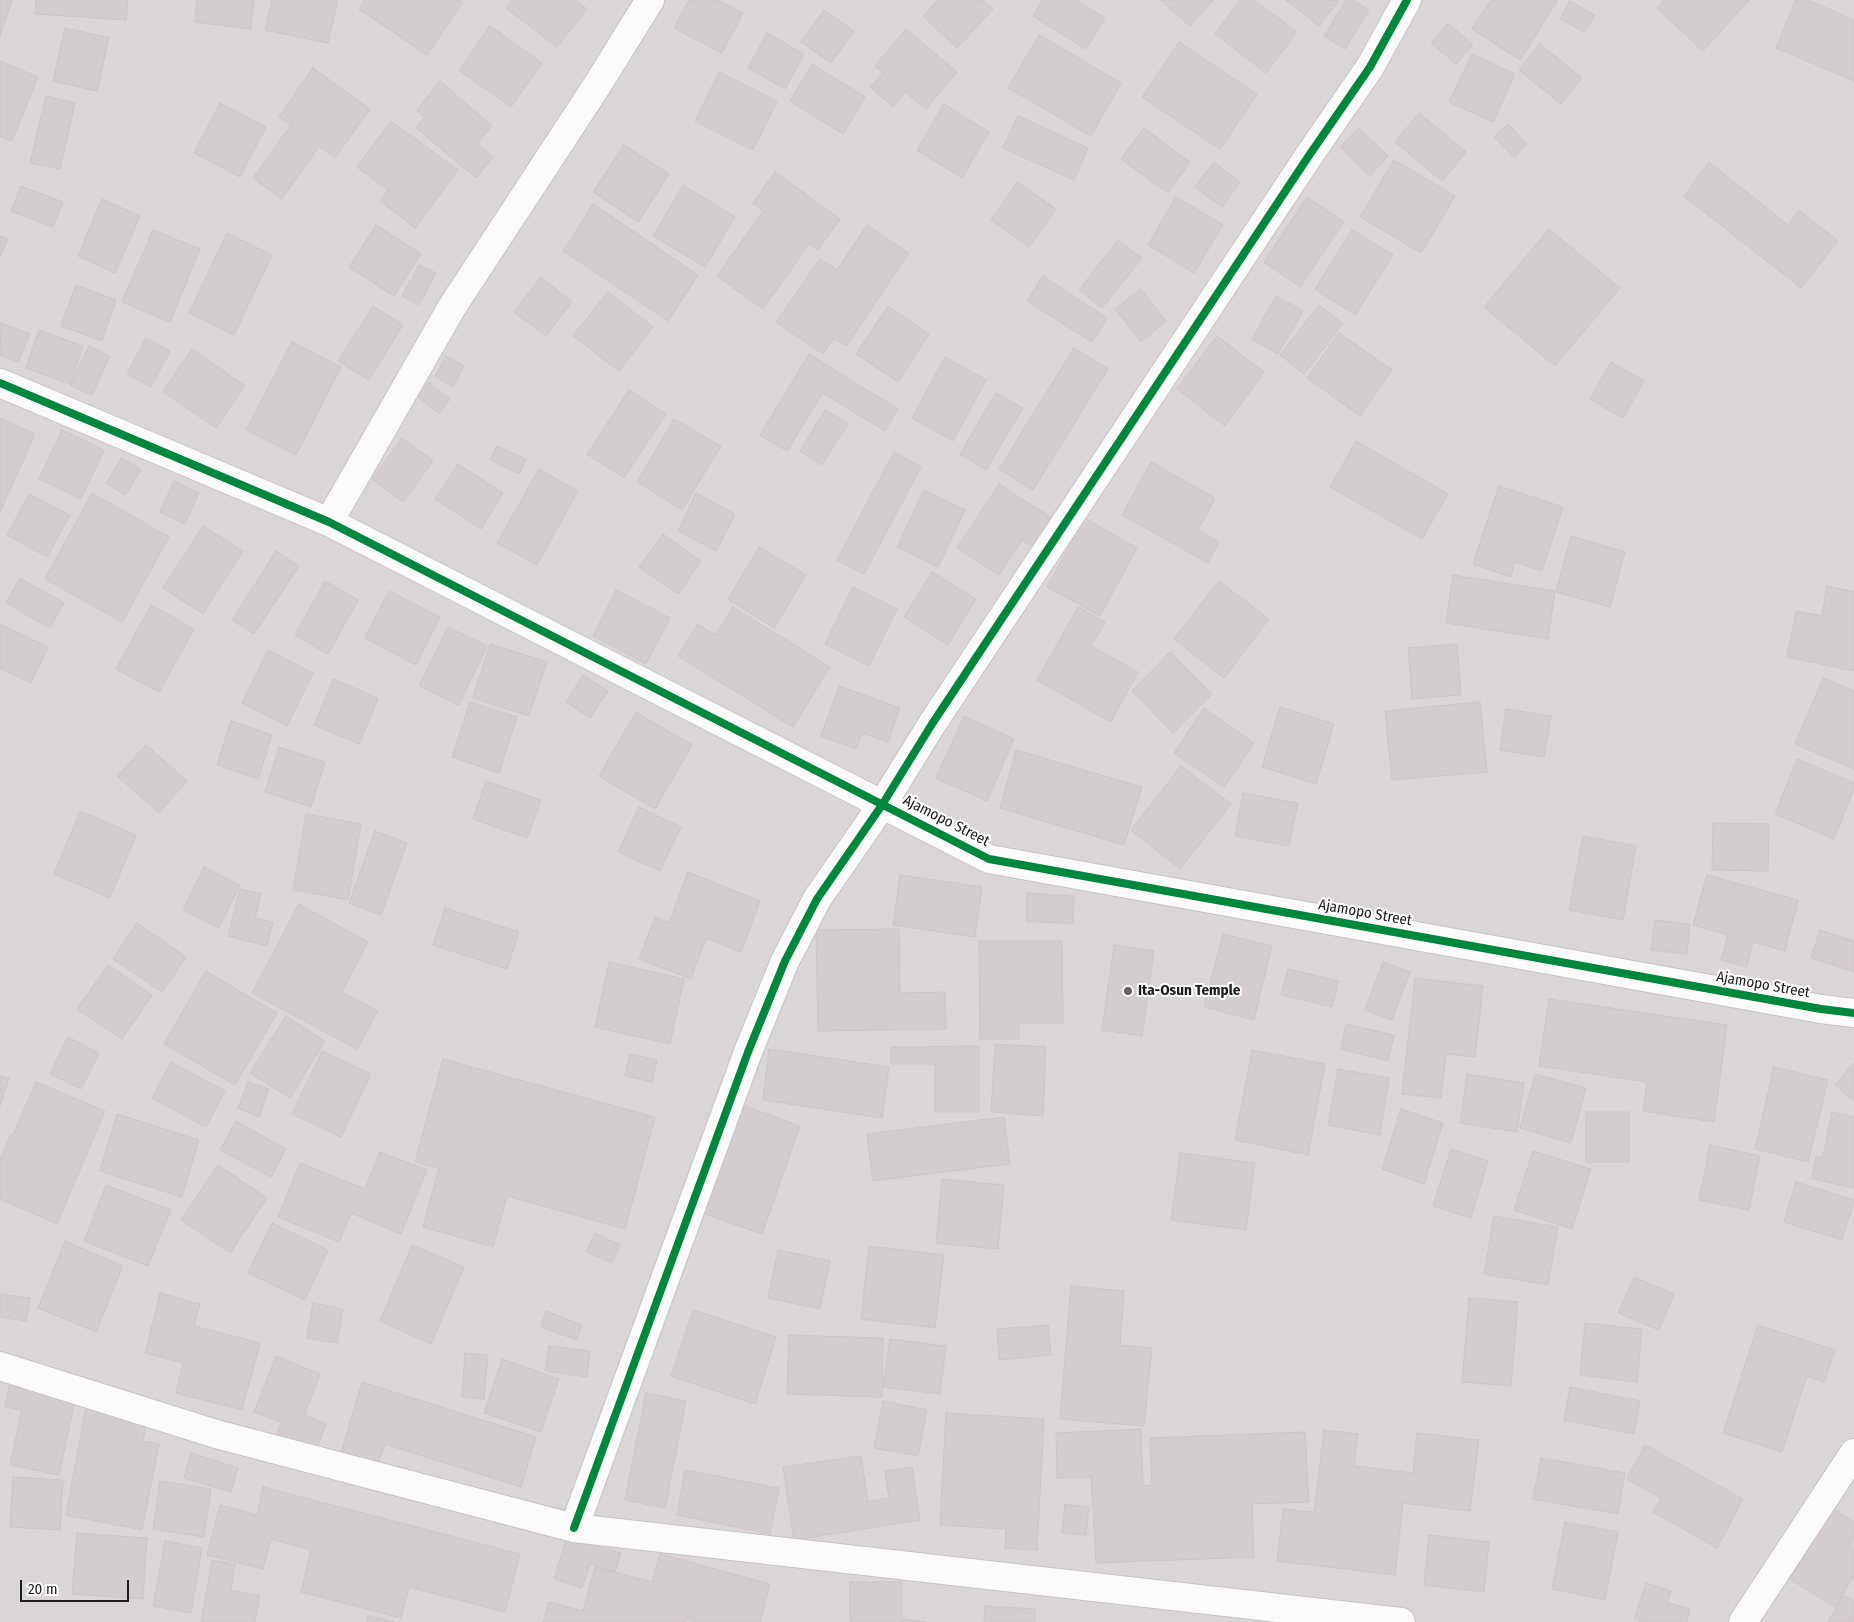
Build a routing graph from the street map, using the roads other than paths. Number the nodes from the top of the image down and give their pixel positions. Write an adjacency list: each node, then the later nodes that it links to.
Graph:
1 (650, 0): 4 (street)
2 (1407, 0): 5 (street)
3 (0, 383): 4 (street, Ajamopo Street)
4 (329, 522): 5 (street, Ajamopo Street)
5 (882, 805): 6 (street, Ajamopo Street); 9 (street)
6 (1854, 1014)
7 (0, 1366): 9 (street)
8 (1854, 1452): 11 (street)
9 (574, 1528): 10 (street)
10 (1401, 1622)
11 (1743, 1622)

